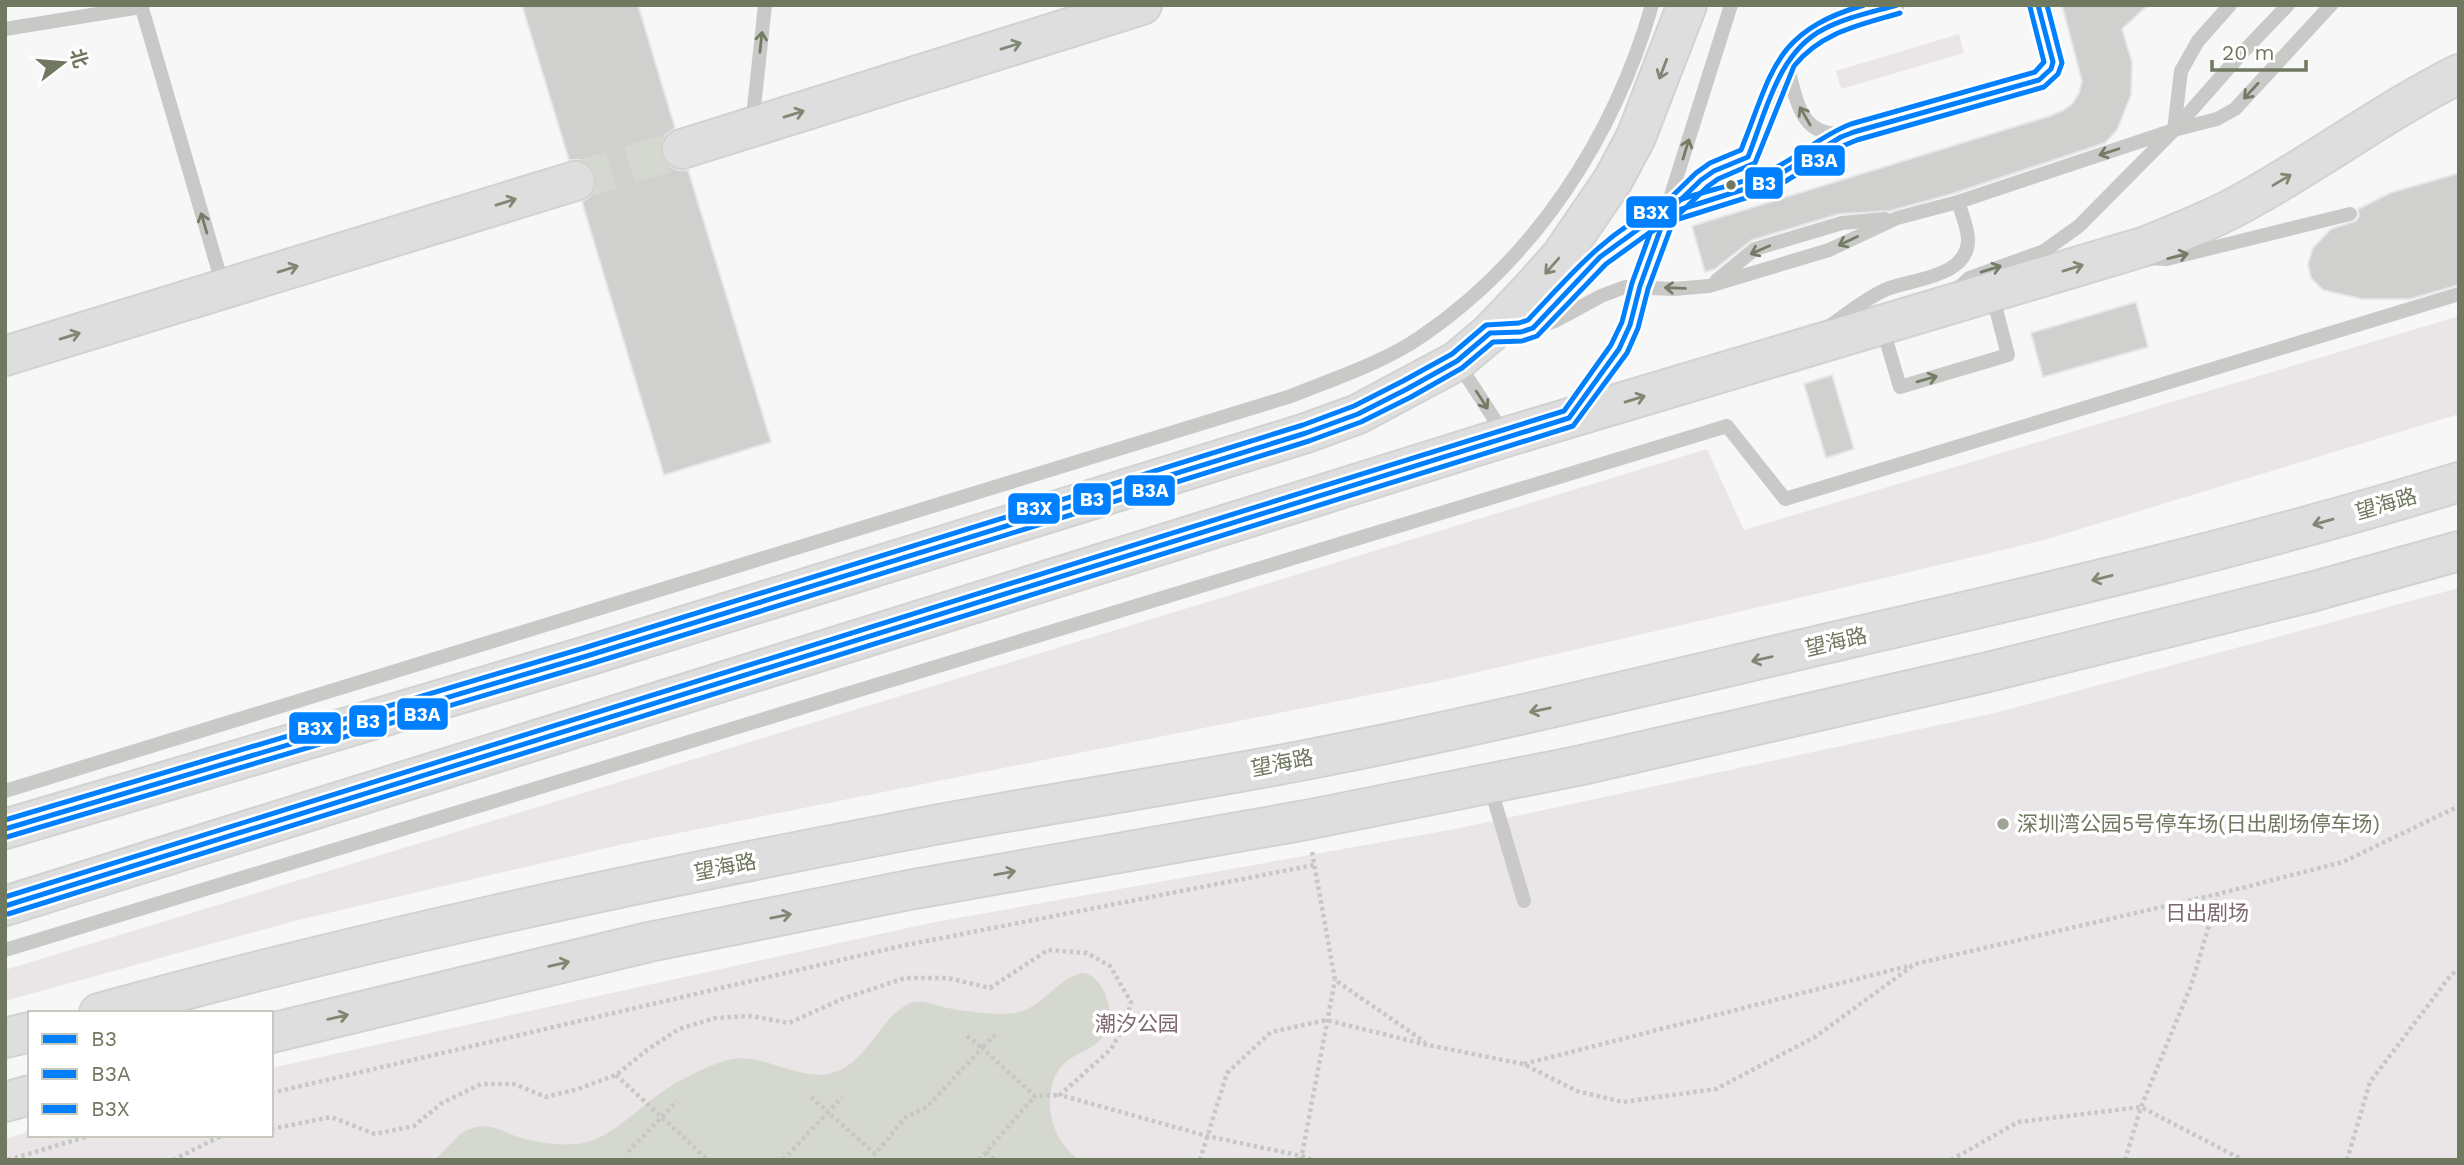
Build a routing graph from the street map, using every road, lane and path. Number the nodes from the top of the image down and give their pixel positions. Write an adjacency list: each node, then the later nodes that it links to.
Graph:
1 (765, 5): 15 (lane, one-way to 1)
2 (1142, 5): 15 (main road, one-way to 2)
3 (1652, 5): 42 (lane)
4 (1687, 5): 33 (main road, one-way to 33)
5 (1731, 5): 21 (lane, one-way to 5)
6 (1898, 5): 13 (lane)
7 (2038, 5): 17 (lane)
8 (2230, 5): 16 (lane)
9 (2288, 5): 16 (lane)
10 (2331, 5): 16 (lane, one-way to 16)
11 (141, 6): 12 (lane); 27 (lane, one-way to 11)
12 (5, 29)
13 (1786, 62): 17 (lane, one-way to 13); 21 (lane)
14 (2459, 74): 24 (main road, one-way to 14)
15 (752, 127): 18 (main road)
16 (2174, 130): 20 (lane, one-way to 20); 30 (lane, one-way to 16)
17 (1854, 132): 21 (lane)
18 (682, 149)
19 (575, 181): 27 (main road, one-way to 19)
20 (1958, 202): 23 (lane); 34 (lane)
21 (1666, 214): 25 (lane); 32 (lane)
22 (2350, 214): 24 (lane, one-way to 22)
23 (1897, 218): 26 (lane, one-way to 26); 26 (lane, one-way to 26)
24 (2111, 256): 28 (main road, one-way to 24)
25 (1640, 286): 26 (lane, one-way to 25); 32 (lane); 37 (lane)
26 (1709, 286)
27 (224, 289): 35 (main road, one-way to 27)
28 (1991, 292): 30 (main road); 31 (lane, one-way to 28)
29 (2459, 293): 50 (lane)
30 (1937, 308): 31 (main road)
31 (1882, 325): 34 (main road)
32 (1533, 328): 33 (lane)
33 (1490, 333): 36 (main road)
34 (1791, 352): 37 (main road, one-way to 34)
35 (5, 356)
36 (1457, 361): 38 (lane, one-way to 38); 45 (main road)
37 (1569, 418): 38 (main road)
38 (1508, 436): 49 (main road)
39 (2459, 482): 54 (main road, 望海路, one-way to 54)
40 (2459, 551): 41 (main road)
41 (1490, 784): 44 (main road); 48 (lane)
42 (5, 791)
43 (2459, 806): 47 (path)
44 (1306, 820): 46 (path); 57 (main road, one-way to 44)
45 (5, 829)
46 (1314, 865): 53 (path); 65 (path)
47 (2218, 894): 51 (path); 73 (path)
48 (1524, 901)
49 (5, 906)
50 (5, 950)
51 (1915, 964): 63 (path); 63 (path)
52 (2459, 969): 94 (path)
53 (1335, 980): 55 (path); 61 (path)
54 (107, 1011)
55 (1326, 1020): 61 (path); 77 (path); 82 (path)
56 (28, 1032): 60 (main road)
57 (273, 1033)
58 (995, 1035): 62 (path)
59 (967, 1036): 62 (path)
60 (5, 1038)
61 (1428, 1045): 63 (path)
62 (982, 1048): 68 (path); 74 (path)
63 (1523, 1064)
64 (616, 1075): 66 (path); 75 (path); 76 (path)
65 (273, 1093)
66 (1060, 1095): 68 (path); 77 (path)
67 (28, 1096): 72 (main road)
68 (1035, 1096): 81 (path)
69 (811, 1097): 74 (path)
70 (842, 1097): 74 (path)
71 (677, 1101): 75 (path)
72 (5, 1102)
73 (2141, 1107): 91 (path); 92 (path); 93 (path)
74 (828, 1112): 86 (path)
75 (661, 1117): 80 (path); 85 (path)
76 (273, 1129)
77 (1207, 1136): 82 (path); 89 (path)
78 (85, 1137): 83 (path)
79 (219, 1137): 84 (path)
80 (628, 1152)
81 (986, 1152): 87 (path); 88 (path)
82 (1301, 1158): 90 (path)
83 (8, 1160)
84 (173, 1160)
85 (708, 1160)
86 (783, 1160)
87 (979, 1160)
88 (995, 1160)
89 (1200, 1160)
90 (1312, 1160)
91 (1951, 1160)
92 (2125, 1160)
93 (2243, 1160)
94 (2347, 1160)

